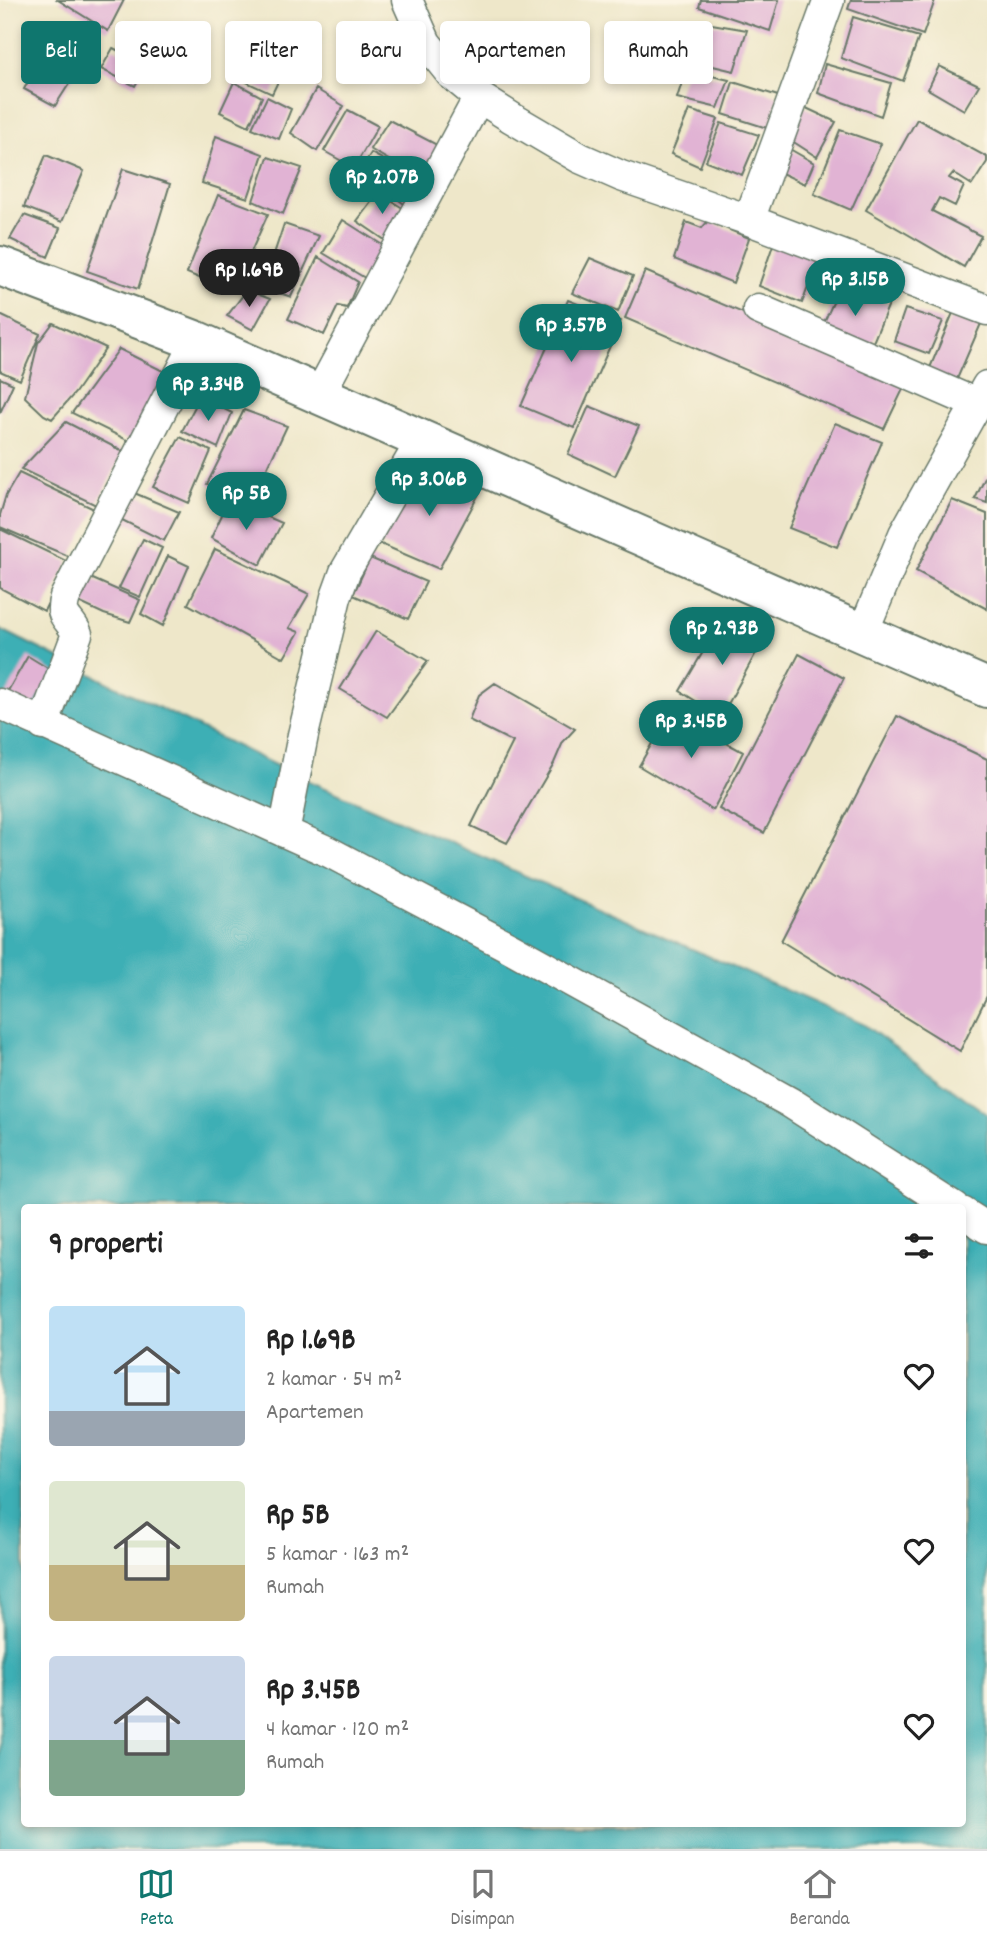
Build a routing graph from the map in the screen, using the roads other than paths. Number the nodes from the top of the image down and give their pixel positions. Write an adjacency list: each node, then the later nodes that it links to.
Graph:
1 (407, 0): 3 (street)
2 (828, 0): 4 (street)
3 (479, 97): 4 (street); 9 (street)
4 (749, 219): 7 (street)
5 (0, 265): 8 (highway)
6 (758, 309): 10 (street)
7 (987, 310)
8 (197, 341): 9 (highway); 15 (street)
9 (319, 395): 11 (highway)
10 (982, 395): 12 (street)
11 (422, 440): 12 (highway); 16 (street)
12 (863, 632): 13 (highway)
13 (987, 688)
14 (0, 704): 15 (street)
15 (43, 725): 16 (street)
16 (284, 832): 17 (street)
17 (949, 1204)
18 (966, 1215): 19 (street)
19 (987, 1228)

